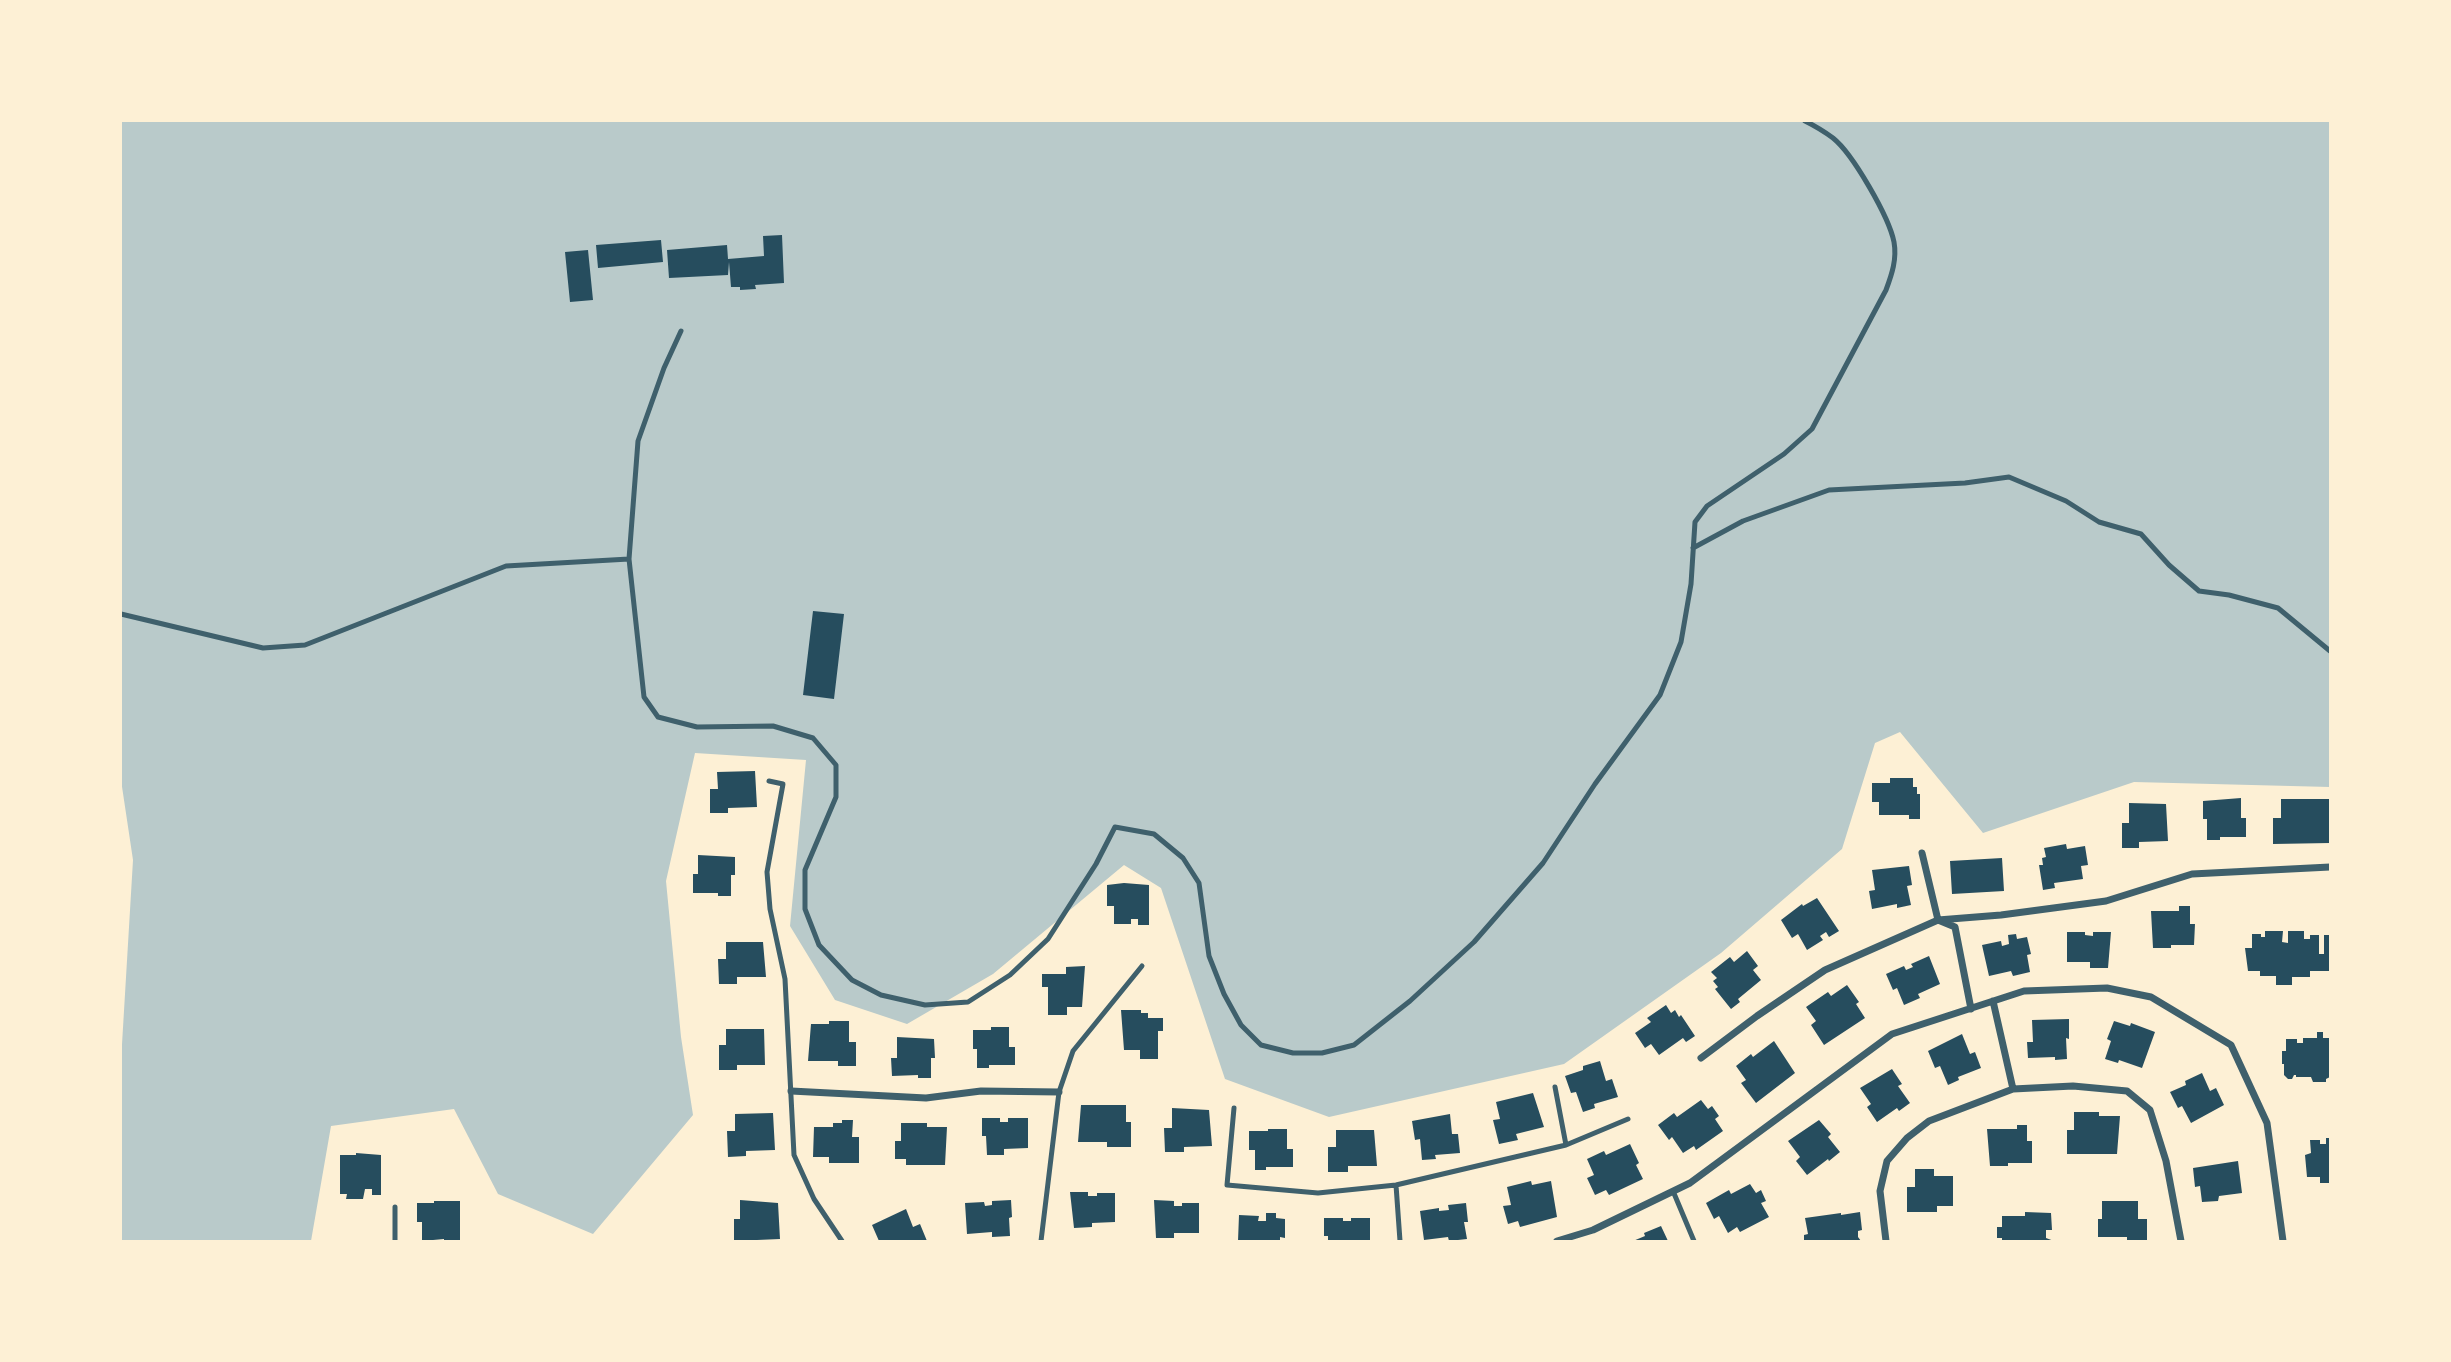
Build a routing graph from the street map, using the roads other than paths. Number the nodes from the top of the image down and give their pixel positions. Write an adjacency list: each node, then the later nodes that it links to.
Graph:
1 (1805, 121): 3 (lane)
2 (681, 331): 4 (lane)
3 (1693, 548): 4 (lane); 6 (lane)
4 (629, 559): 5 (lane)
5 (121, 614)
6 (2330, 651)
7 (769, 781): 17 (lane)
8 (1922, 853): 10 (street)
9 (2330, 867): 10 (street)
10 (1938, 920): 13 (street); 14 (street)
11 (1142, 966): 18 (lane)
12 (1993, 1002): 13 (street); 16 (street); 33 (street)
13 (1971, 1009): 23 (street)
14 (1701, 1058)
15 (1555, 1087): 21 (lane)
16 (2013, 1089): 31 (street); 32 (street)
17 (791, 1091): 18 (street); 26 (lane)
18 (1059, 1092): 27 (lane)
19 (1234, 1108): 22 (lane)
20 (1629, 1119): 21 (lane)
21 (1566, 1145): 22 (lane)
22 (1396, 1185): 28 (lane)
23 (1672, 1191): 29 (street); 30 (lane)
24 (396, 1207): 25 (lane)
25 (395, 1241)
26 (842, 1241)
27 (1041, 1241)
28 (1400, 1241)
29 (1556, 1241)
30 (1694, 1241)
31 (1886, 1241)
32 (2181, 1241)
33 (2283, 1241)

